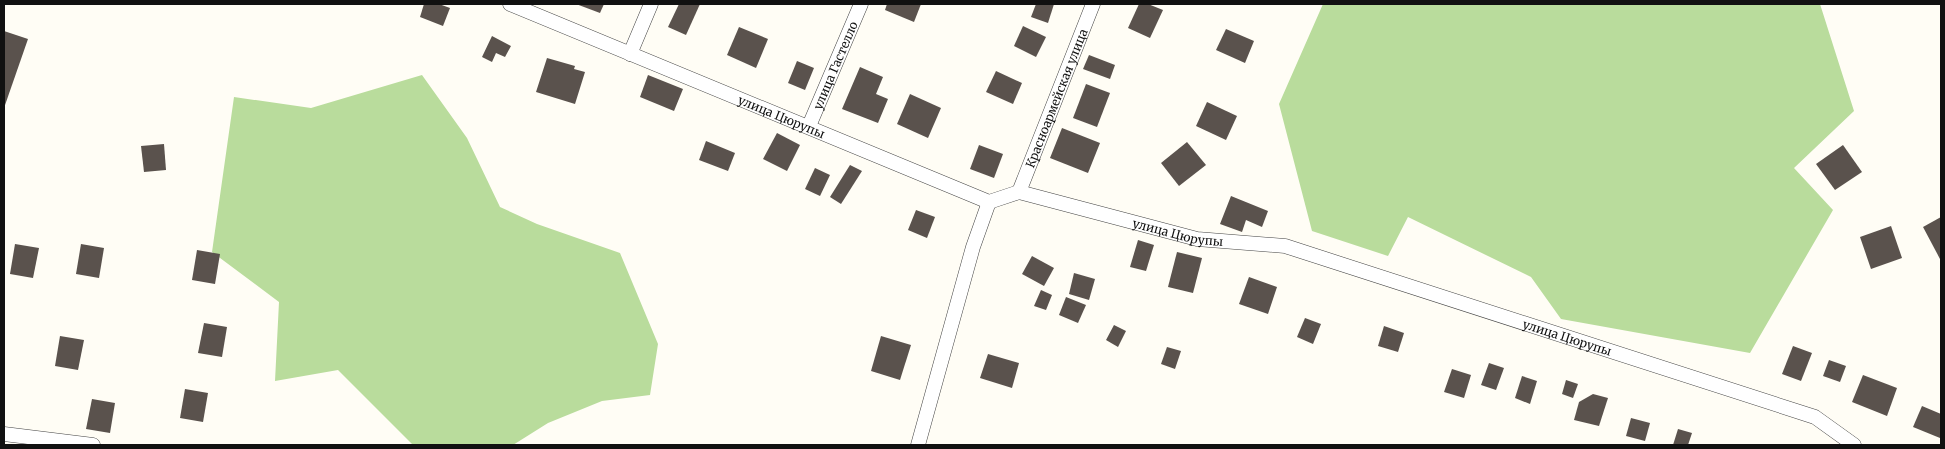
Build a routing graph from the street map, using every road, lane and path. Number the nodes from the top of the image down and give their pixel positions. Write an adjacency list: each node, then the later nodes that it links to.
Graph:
1 (510, 4): 5 (street, улица Цюрупы)
2 (651, 4): 5 (street)
3 (861, 4): 6 (street, улица Гастелло)
4 (1093, 4): 7 (street, Красноармейская улица)
5 (630, 54): 6 (street, улица Цюрупы)
6 (809, 126): 8 (street, улица Цюрупы)
7 (1019, 192): 8 (street); 12 (street, улица Цюрупы)
8 (989, 202): 11 (street)
9 (4, 434): 10 (street)
10 (93, 445)
11 (918, 445)
12 (1854, 445)

